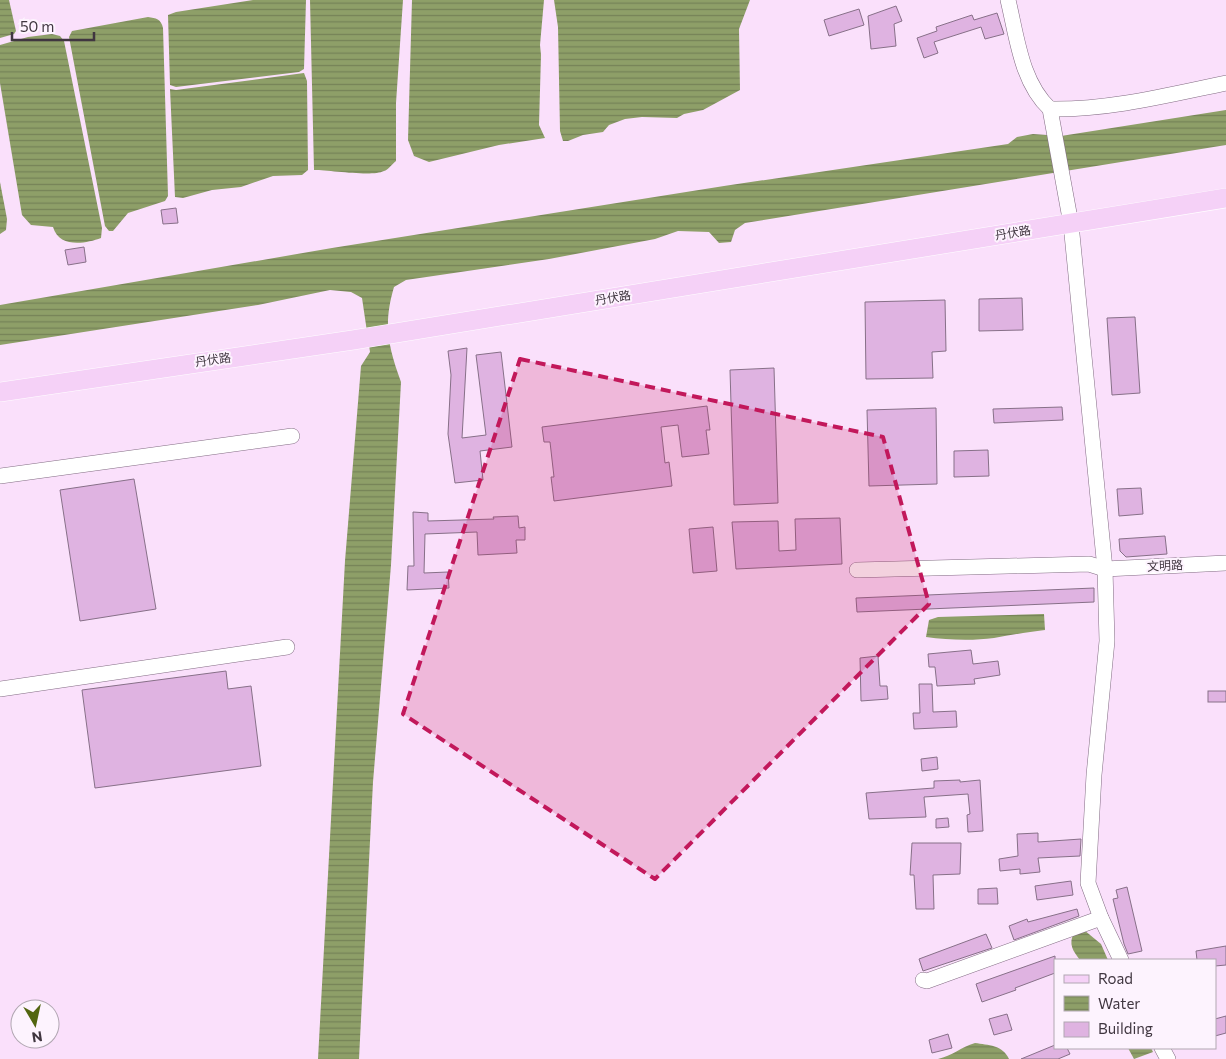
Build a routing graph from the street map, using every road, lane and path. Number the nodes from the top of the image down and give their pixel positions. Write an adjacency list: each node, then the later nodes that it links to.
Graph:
1 (1008, 0): 3 (street)
2 (1226, 83): 3 (street)
3 (1050, 109): 5 (street)
4 (1226, 198): 5 (main road, 丹伏路)
5 (1071, 224): 6 (main road, 丹伏路); 10 (street)
6 (0, 392)
7 (292, 436): 8 (street)
8 (0, 476)
9 (1226, 563): 10 (street, 文明路)
10 (1105, 569): 11 (street, 文明路); 14 (street)
11 (857, 570)
12 (287, 647): 13 (street)
13 (0, 689)
14 (1101, 918): 15 (street); 16 (street)
15 (1121, 959)
16 (923, 980)

